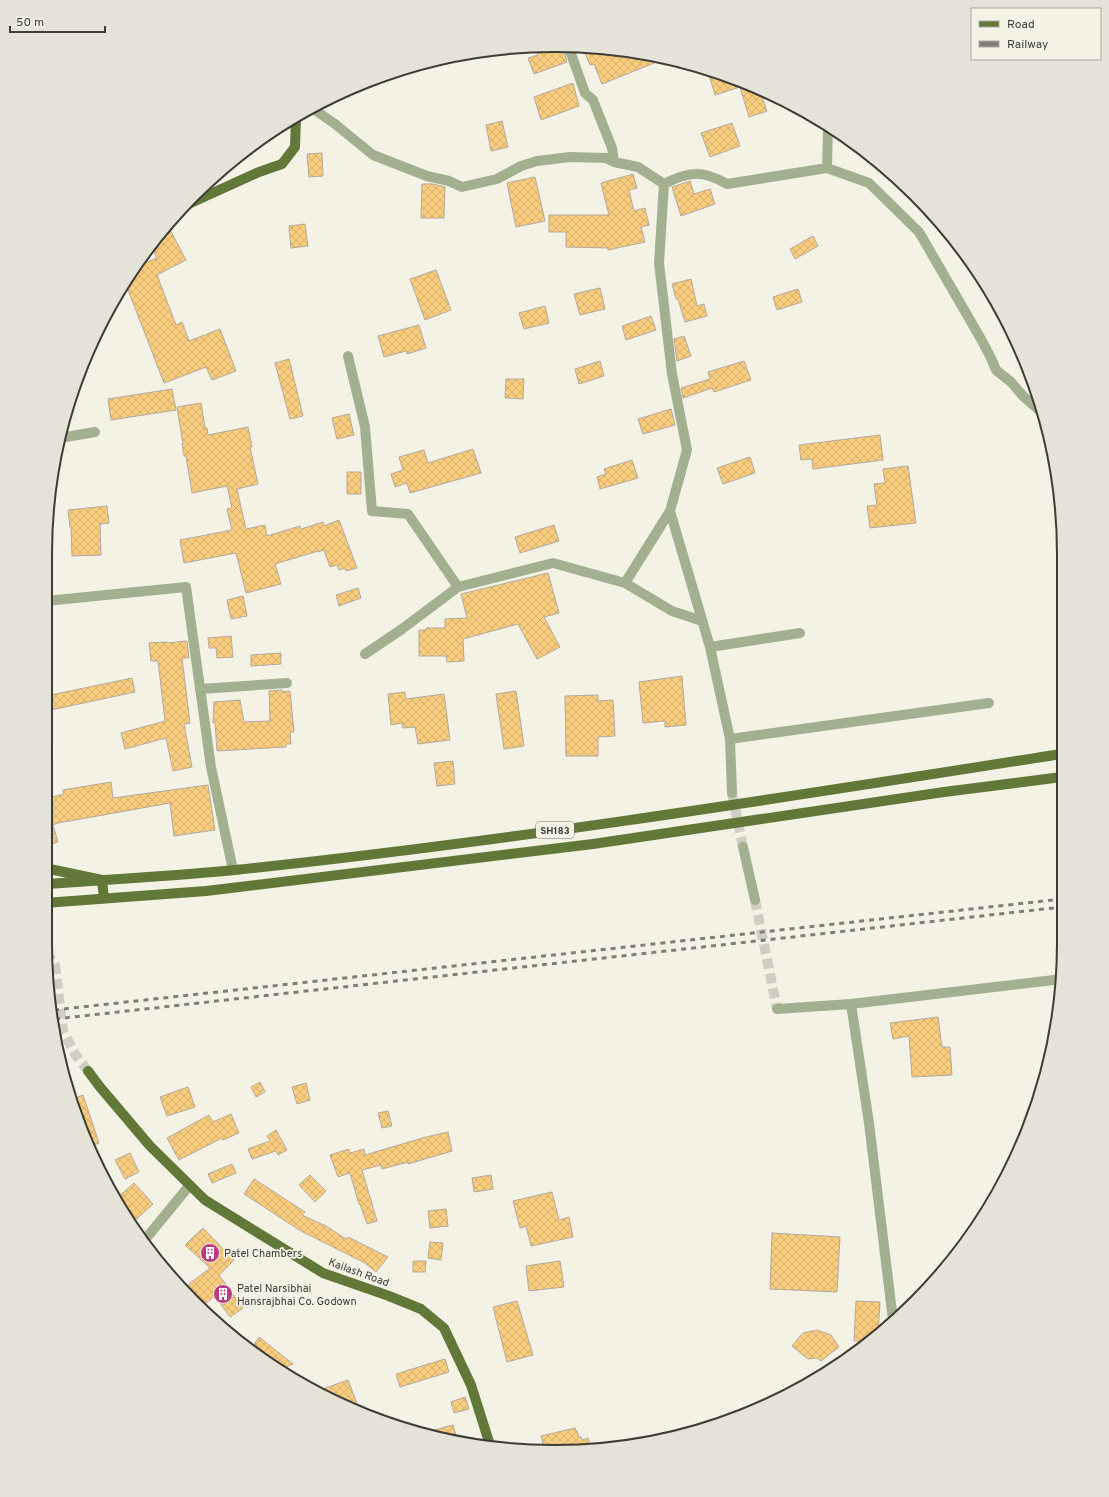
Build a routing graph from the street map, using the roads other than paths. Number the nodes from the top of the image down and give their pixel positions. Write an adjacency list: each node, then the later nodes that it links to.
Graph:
1 (571, 53): 5 (street)
2 (317, 112): 5 (street)
3 (296, 124): 8 (main road)
4 (828, 133): 6 (street)
5 (614, 162): 7 (street)
6 (827, 168): 7 (street); 10 (street)
7 (664, 184): 13 (street)
8 (199, 199)
9 (348, 356): 15 (street)
10 (1034, 406)
11 (95, 432): 12 (street)
12 (66, 437)
13 (670, 511): 14 (street); 17 (street)
14 (625, 583): 15 (street); 17 (street)
15 (458, 587): 20 (street)
16 (52, 600): 22 (street)
17 (702, 621): 19 (street)
18 (800, 633): 19 (street)
19 (710, 647): 24 (street)
20 (365, 654)
21 (287, 683): 22 (street)
22 (200, 689): 30 (street)
23 (989, 703): 24 (street)
24 (730, 739): 27 (street)
25 (1057, 755): 30 (main road, SH183)
26 (1057, 777): 33 (main road)
27 (732, 793)
28 (743, 847): 34 (street)
29 (52, 869): 31 (main road)
30 (233, 870): 31 (main road, SH183)
31 (102, 880): 32 (main road, SH183); 33 (main road)
32 (52, 884)
33 (104, 898): 35 (main road)
34 (755, 900)
35 (52, 902)
36 (1056, 980): 37 (street)
37 (851, 1004): 38 (street); 42 (street)
38 (777, 1009)
39 (88, 1071): 40 (main road, Kailash Road)
40 (189, 1186): 41 (street); 43 (main road, Kailash Road)
41 (148, 1236)
42 (892, 1314)
43 (489, 1441)

